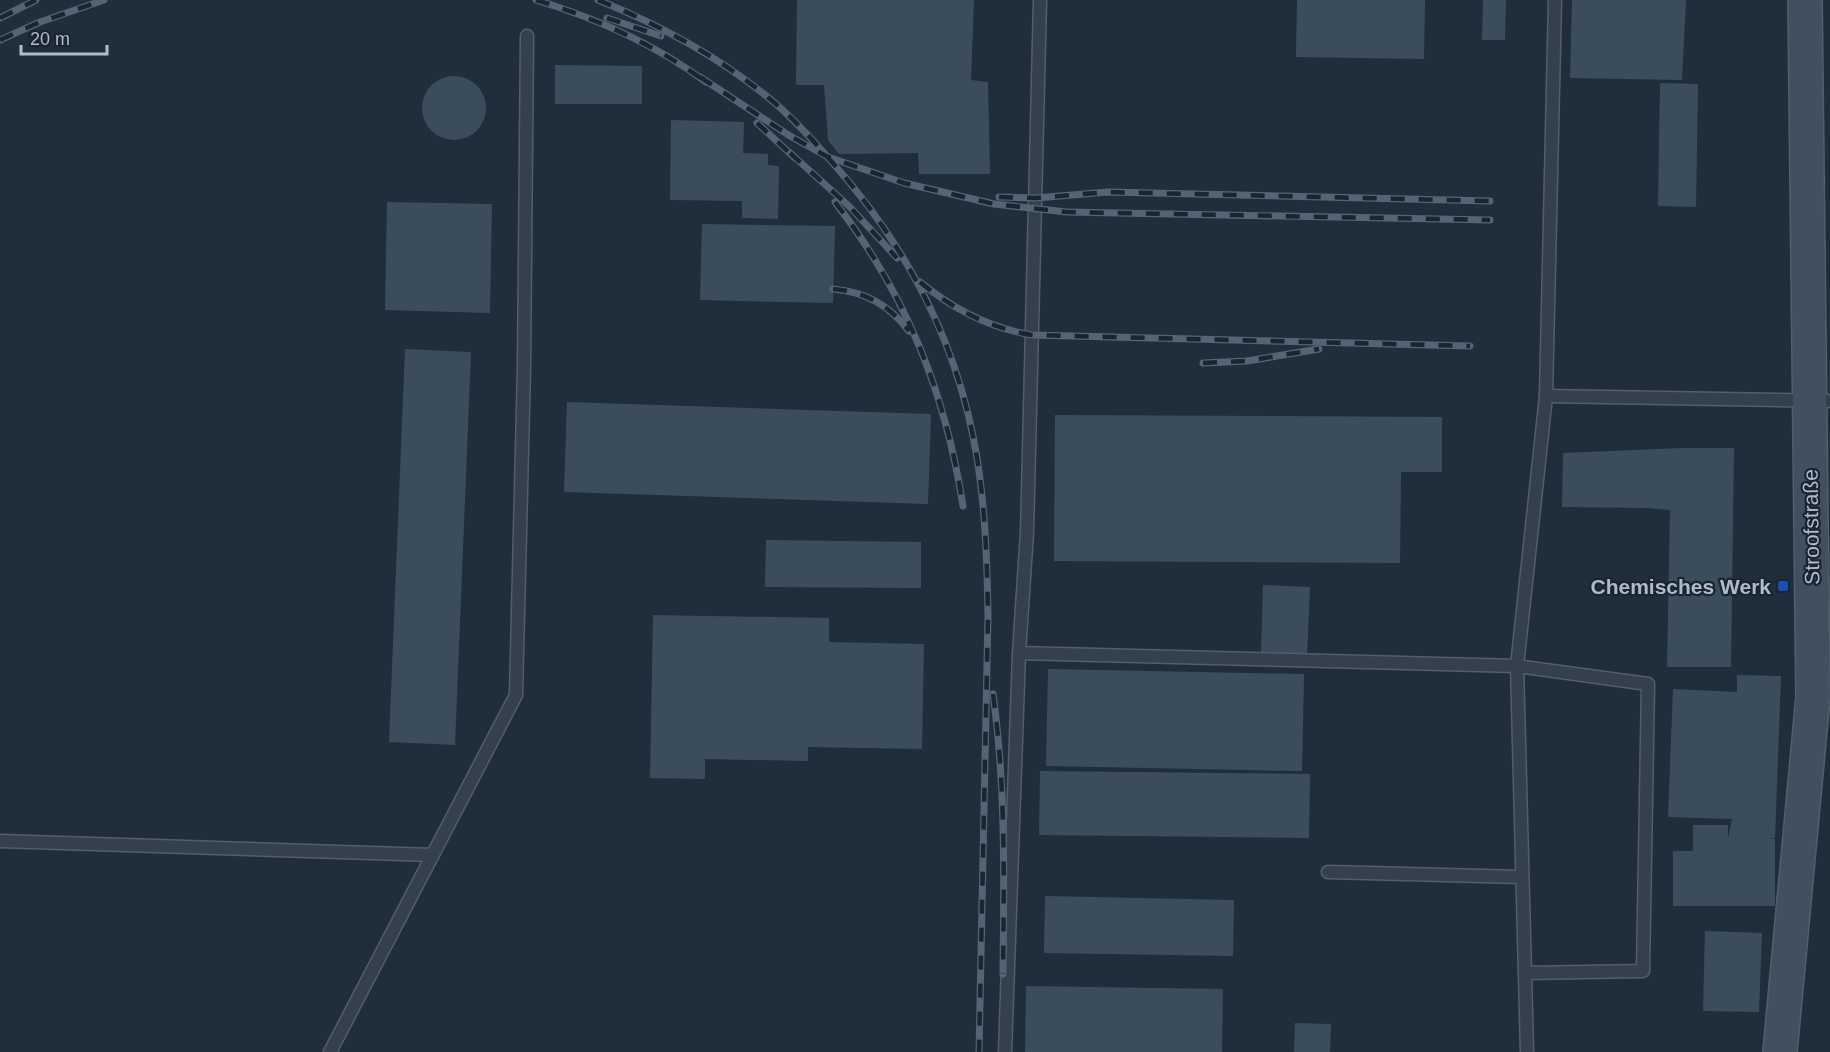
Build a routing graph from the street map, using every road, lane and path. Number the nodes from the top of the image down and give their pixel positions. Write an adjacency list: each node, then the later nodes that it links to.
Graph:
1 (1040, 0): 7 (lane)
2 (1555, 0): 5 (lane)
3 (1805, 0): 6 (street, Stroofstraße)
4 (527, 36): 10 (lane)
5 (1546, 396): 6 (lane); 8 (lane)
6 (1820, 401): 17 (street, Stroofstraße)
7 (1019, 653): 8 (lane); 15 (lane)
8 (1518, 666): 12 (lane); 13 (lane)
9 (0, 841): 10 (lane)
10 (433, 855): 14 (lane)
11 (1328, 872): 12 (lane)
12 (1522, 877): 13 (lane)
13 (1525, 973): 16 (lane)
14 (330, 1052)
15 (1005, 1052)
16 (1527, 1052)
17 (1780, 1052)

